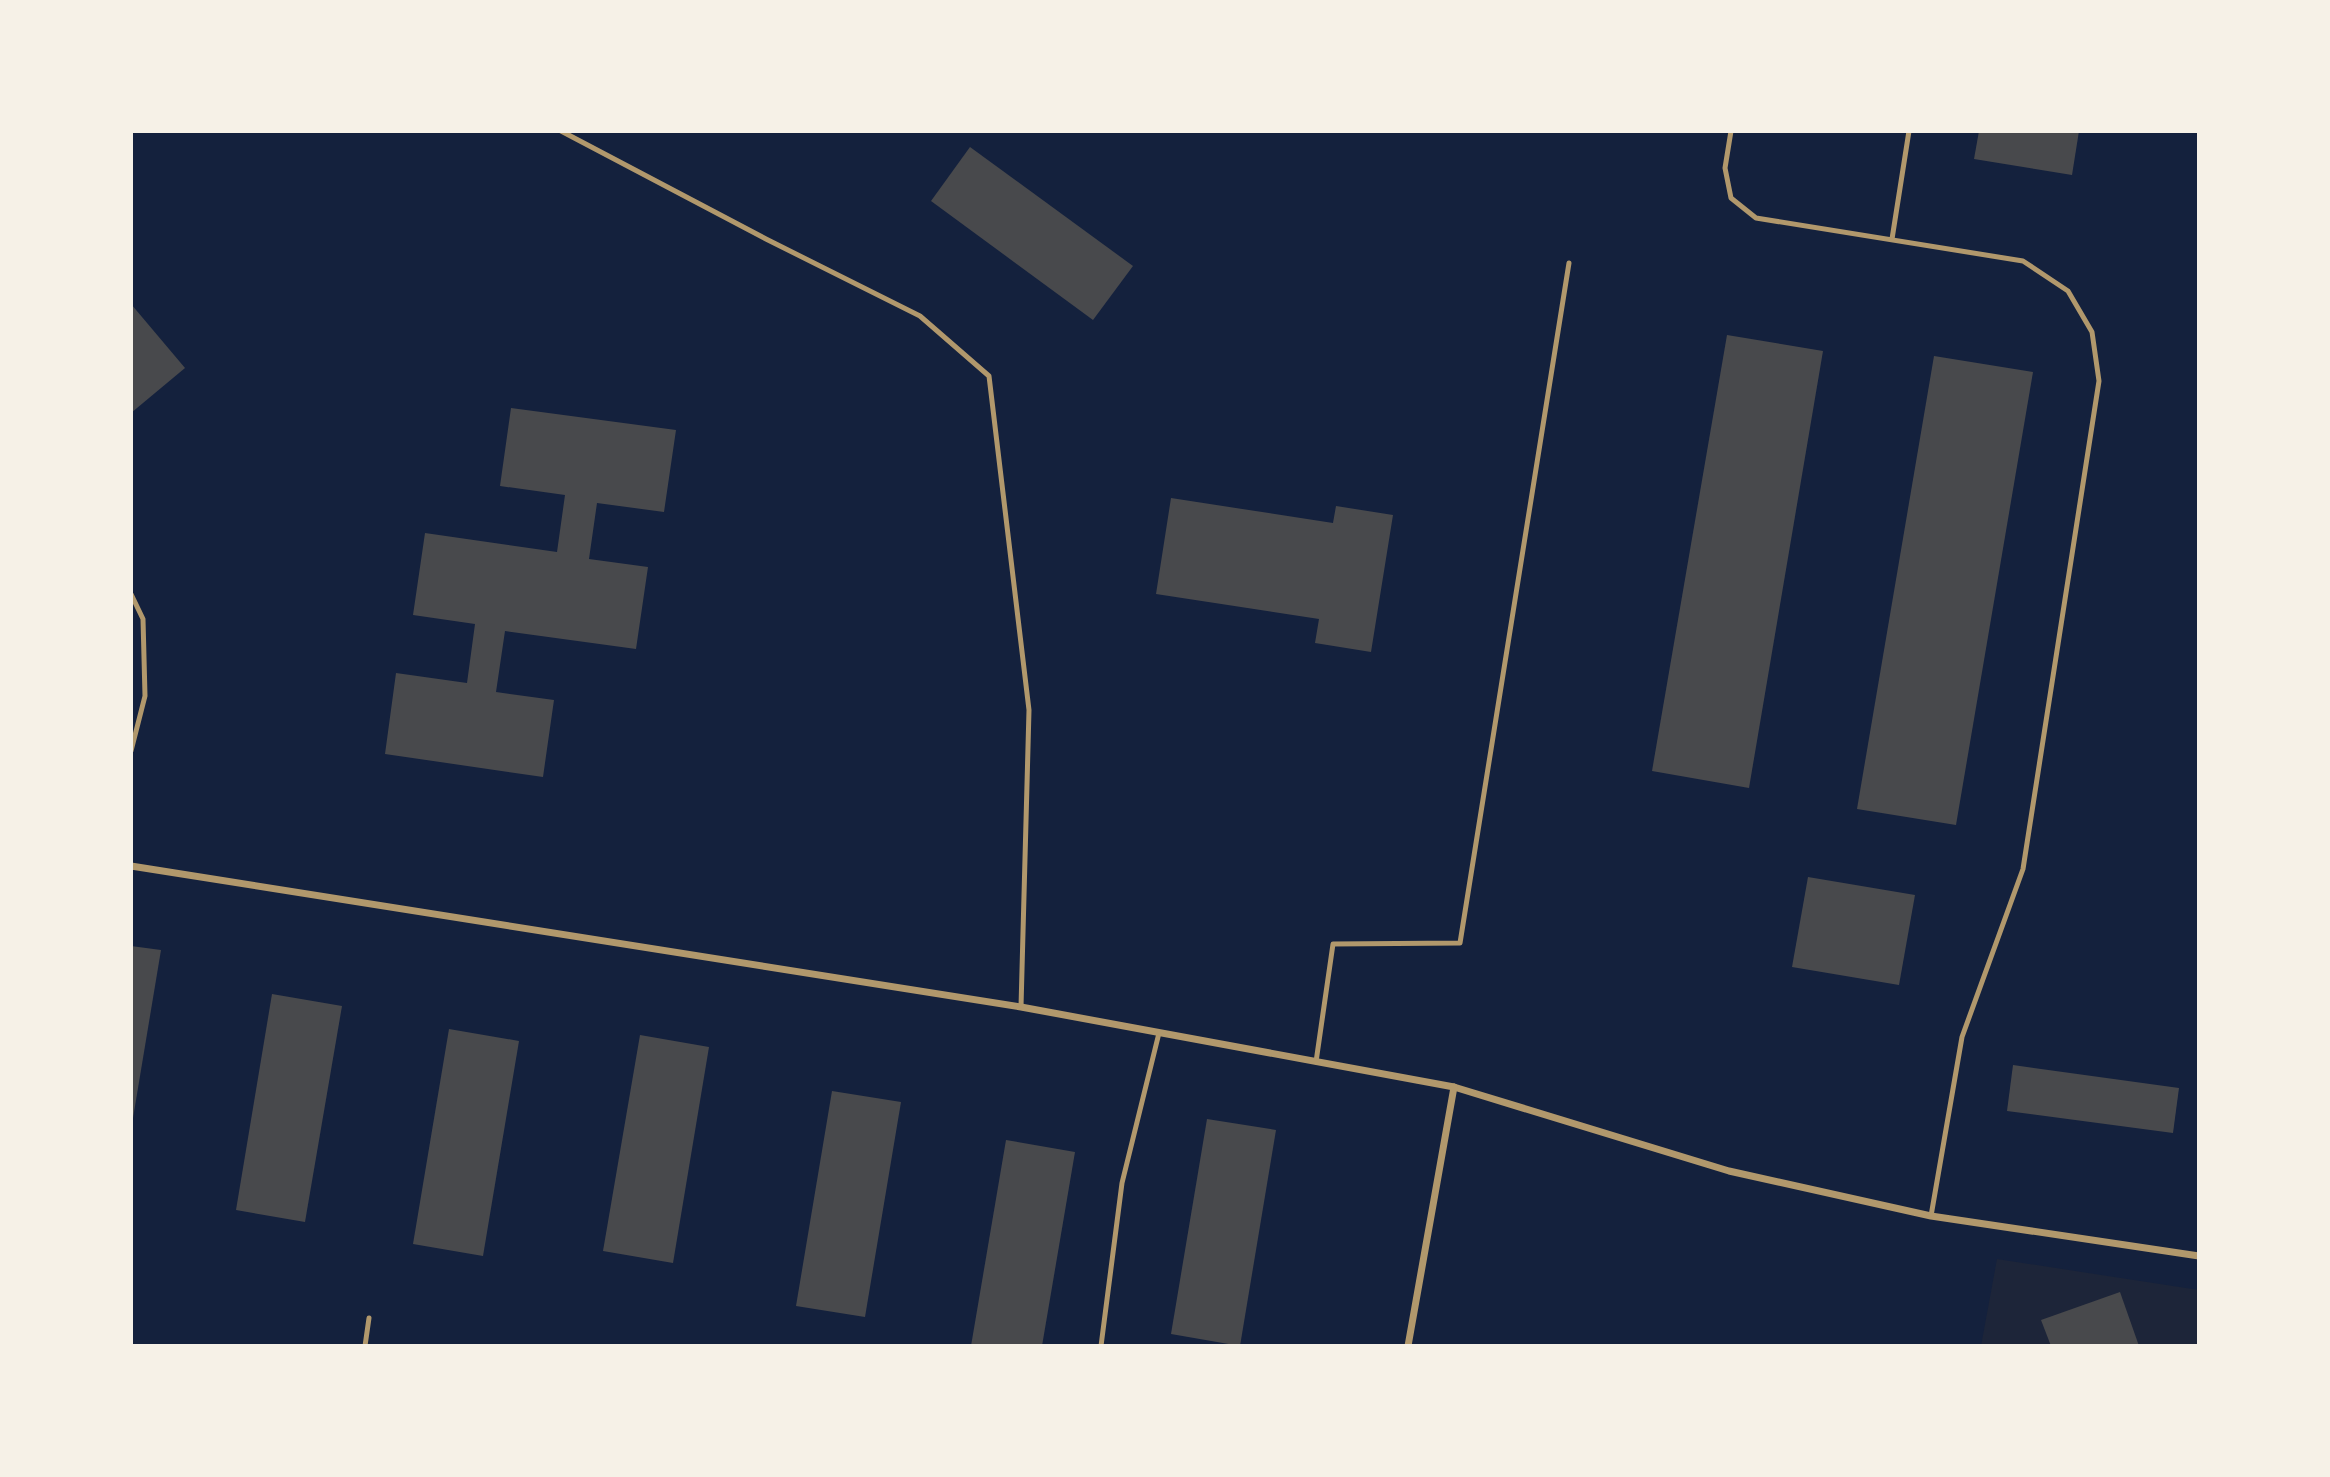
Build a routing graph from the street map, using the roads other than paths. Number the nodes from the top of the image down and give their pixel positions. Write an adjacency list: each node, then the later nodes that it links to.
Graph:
1 (561, 131): 9 (lane)
2 (1731, 131): 4 (lane)
3 (1909, 131): 4 (lane)
4 (1892, 239): 13 (lane)
5 (1569, 264): 11 (lane)
6 (131, 594): 7 (lane)
7 (131, 751)
8 (131, 866): 9 (street)
9 (1021, 1007): 10 (street)
10 (1159, 1032): 11 (street); 17 (lane)
11 (1316, 1062): 12 (street)
12 (1454, 1087): 13 (street); 18 (street)
13 (1930, 1216): 14 (street)
14 (2199, 1256)
15 (369, 1318): 16 (lane)
16 (365, 1346)
17 (1101, 1346)
18 (1408, 1346)

